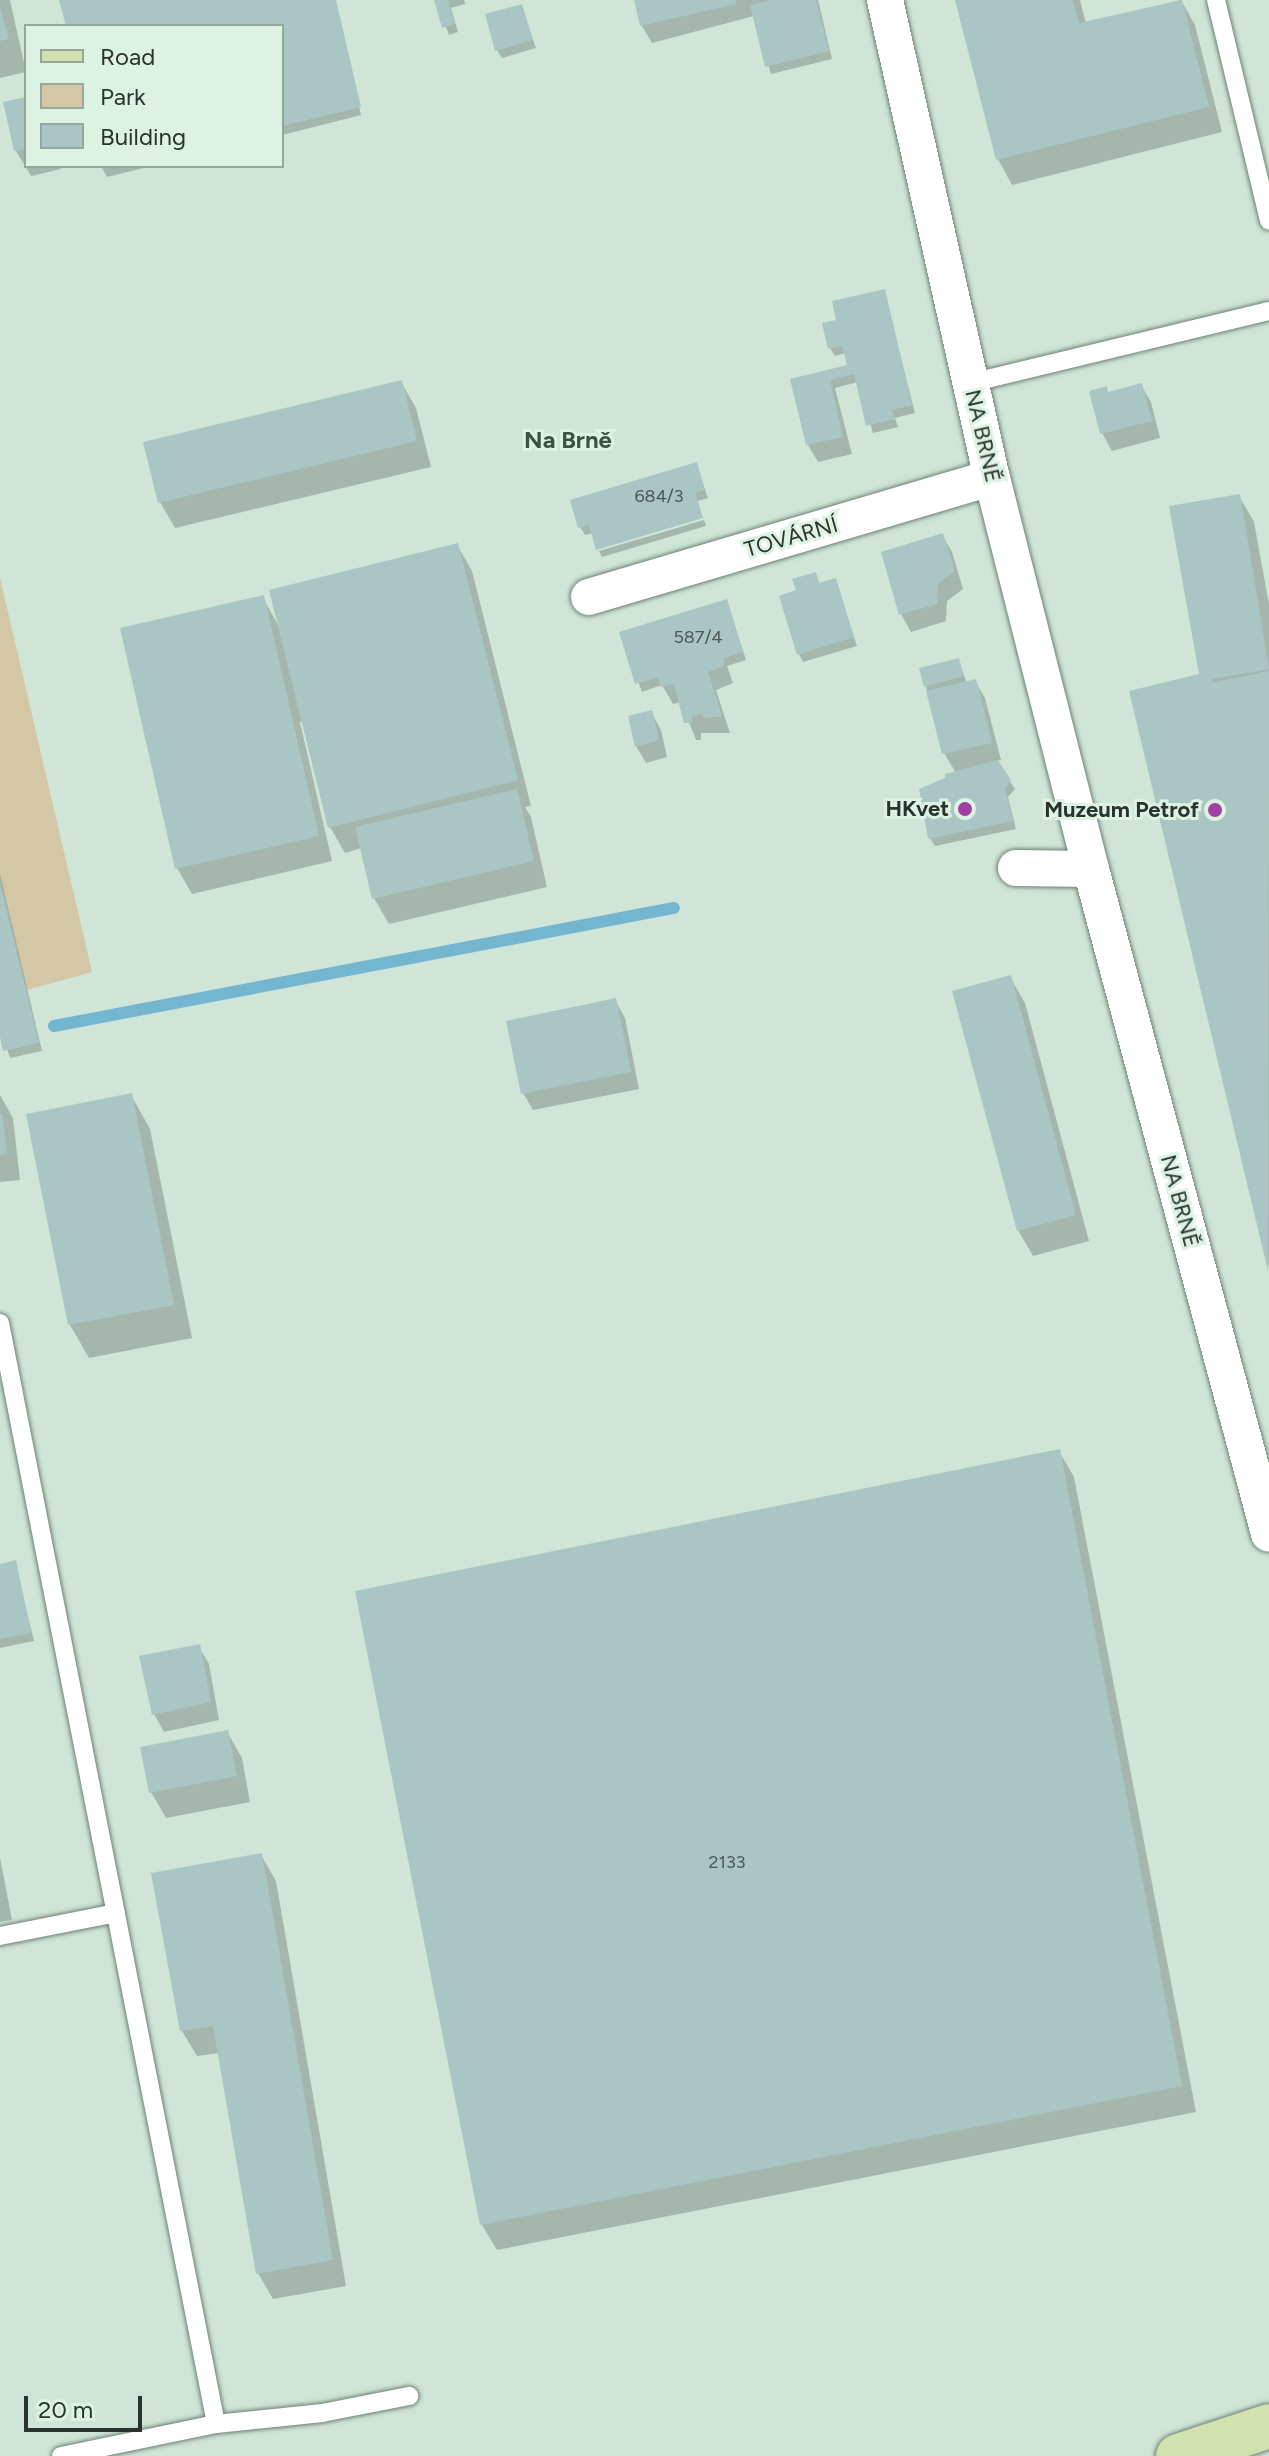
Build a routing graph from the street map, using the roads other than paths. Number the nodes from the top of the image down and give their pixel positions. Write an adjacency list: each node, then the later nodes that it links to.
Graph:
1 (885, 0): 5 (street, NA BRNĚ)
2 (1216, 0): 3 (lane)
3 (1269, 221)
4 (1269, 311): 5 (lane)
5 (971, 383): 6 (street, NA BRNĚ)
6 (992, 478): 7 (street, TOVÁRNÍ); 9 (street, NA BRNĚ)
7 (589, 597)
8 (1016, 868): 9 (street)
9 (1091, 869): 11 (street, NA BRNĚ)
10 (0, 1323): 12 (lane)
11 (1269, 1534)
12 (116, 1913): 13 (lane); 15 (lane)
13 (0, 1936)
14 (409, 2396): 15 (lane)
15 (216, 2424): 17 (lane)
16 (1269, 2426): 18 (main road)
17 (61, 2456)
18 (1178, 2456)

